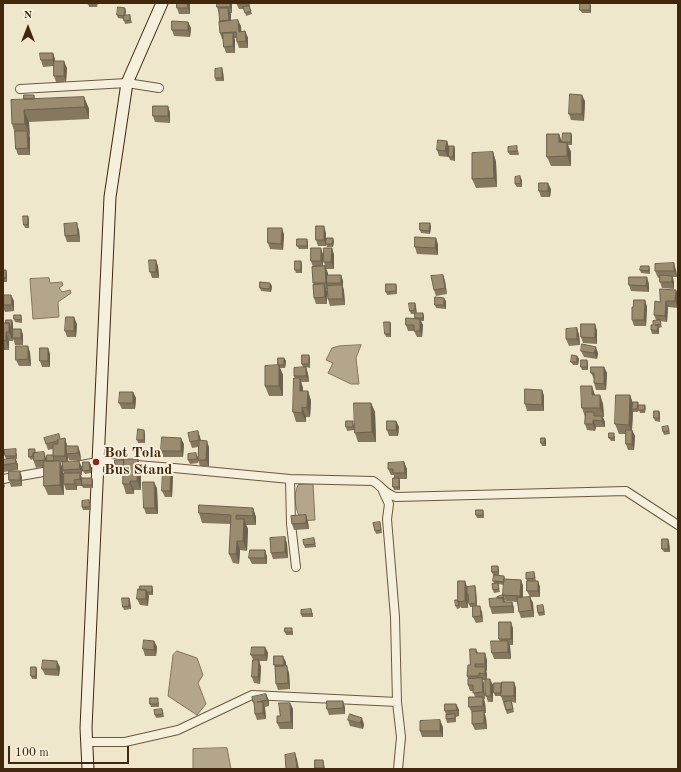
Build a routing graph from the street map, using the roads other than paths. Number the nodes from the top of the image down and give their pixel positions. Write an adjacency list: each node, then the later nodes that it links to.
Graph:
1 (162, 3): 2 (main road)
2 (127, 83): 3 (street); 4 (street); 5 (main road)
3 (159, 88)
4 (20, 89)
5 (98, 462): 6 (street); 7 (street); 12 (main road)
6 (3, 479)
7 (290, 480): 8 (street); 10 (street)
8 (382, 490): 9 (street); 11 (street)
9 (678, 525)
10 (296, 567)
11 (397, 702): 12 (street); 14 (street)
12 (86, 742): 13 (main road)
13 (88, 769)
14 (398, 769)

